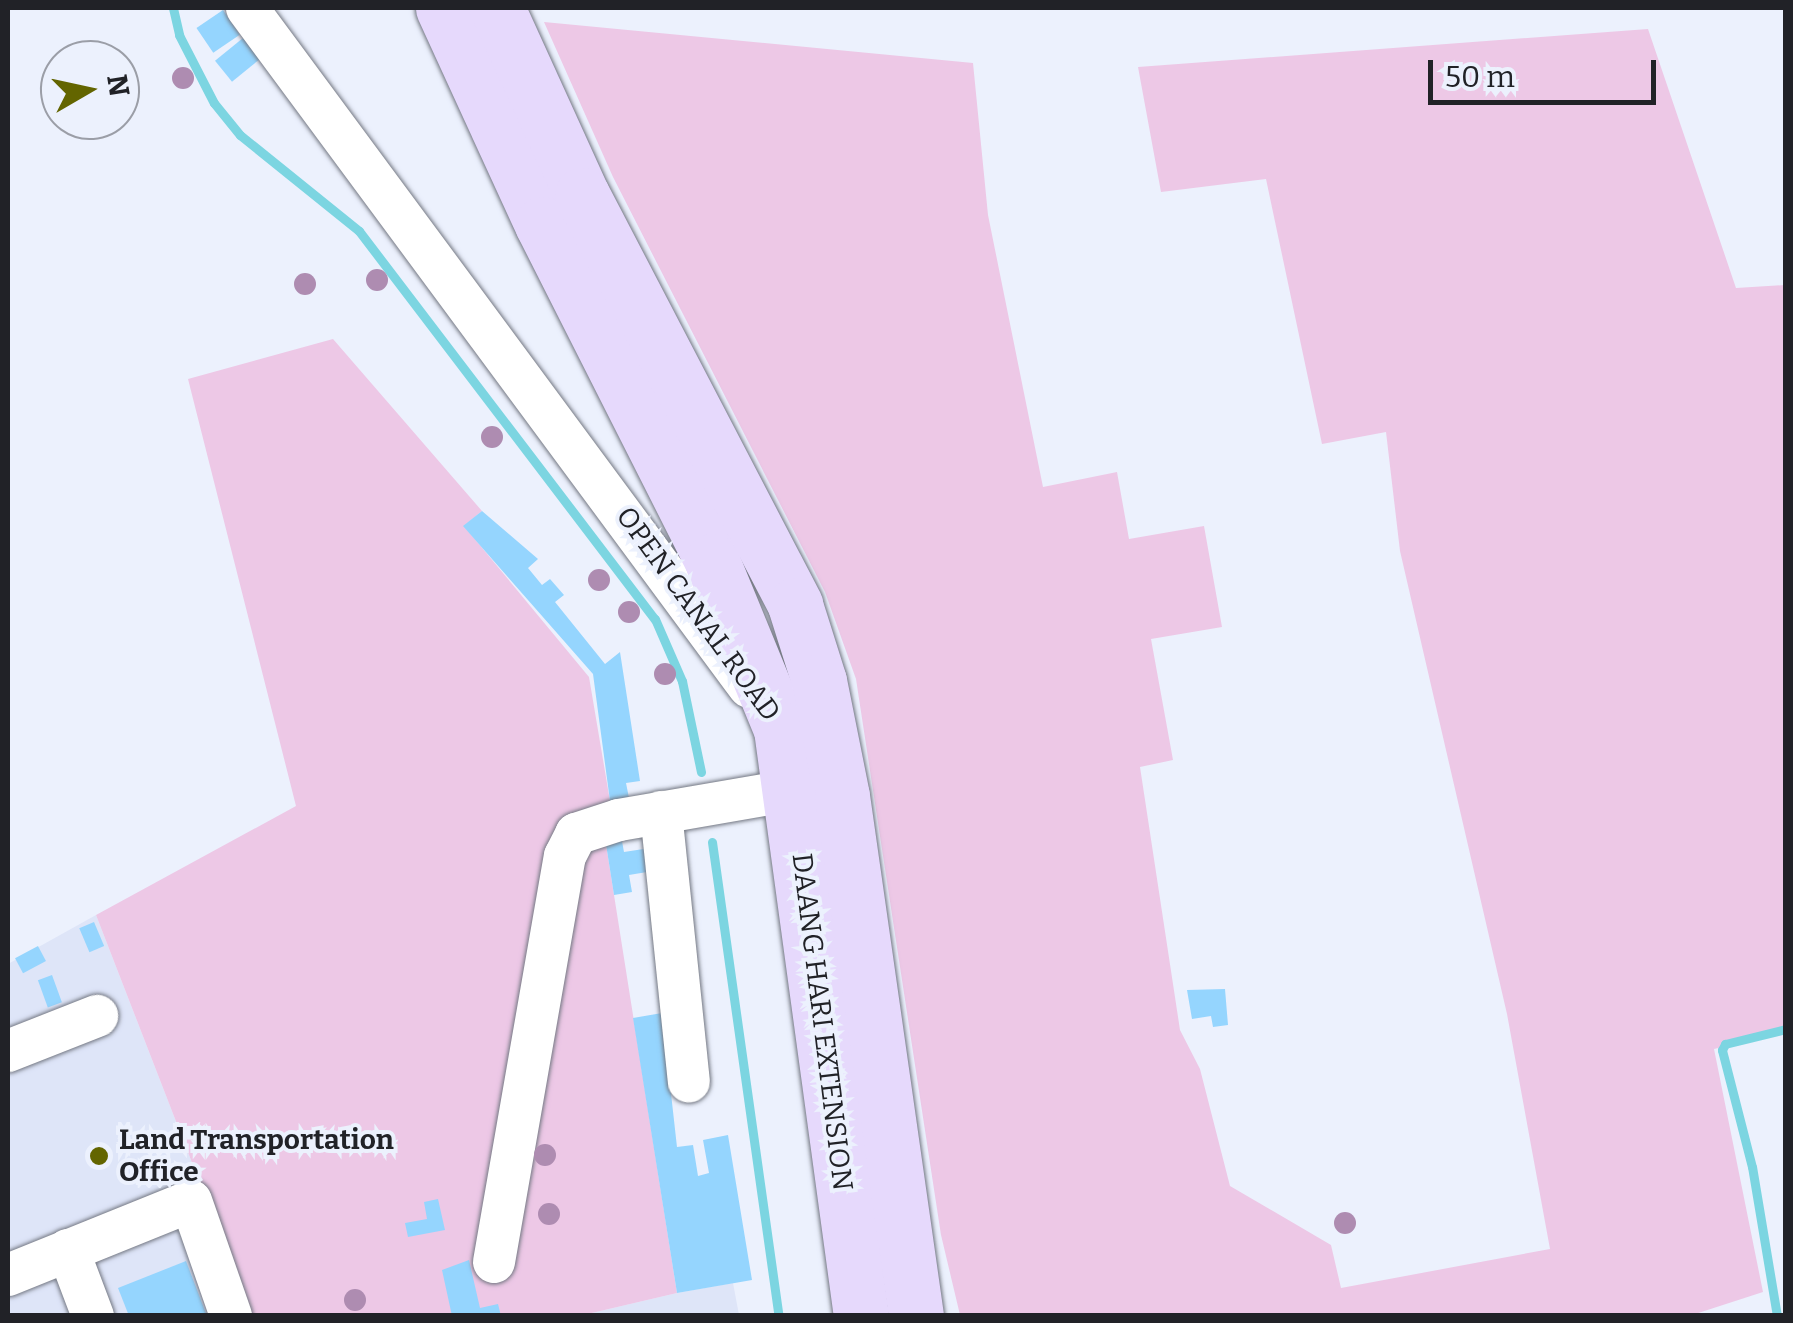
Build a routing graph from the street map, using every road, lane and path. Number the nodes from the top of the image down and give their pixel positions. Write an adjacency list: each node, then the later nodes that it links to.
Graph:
1 (247, 8): 4 (street, OPEN CANAL ROAD)
2 (444, 8): 4 (main road, OPEN CANAL ROAD)
3 (497, 8): 16 (main road, OPEN CANAL ROAD)
4 (781, 730): 5 (main road, DAANG HARI EXTENSION)
5 (793, 790): 6 (street); 15 (main road, DAANG HARI EXTENSION)
6 (661, 812): 9 (street); 11 (street)
7 (97, 1016): 8 (street)
8 (8, 1051)
9 (689, 1082)
10 (68, 1250): 12 (street); 13 (street); 14 (street)
11 (494, 1262)
12 (8, 1274)
13 (93, 1316)
14 (231, 1316)
15 (860, 1316)
16 (916, 1316)

